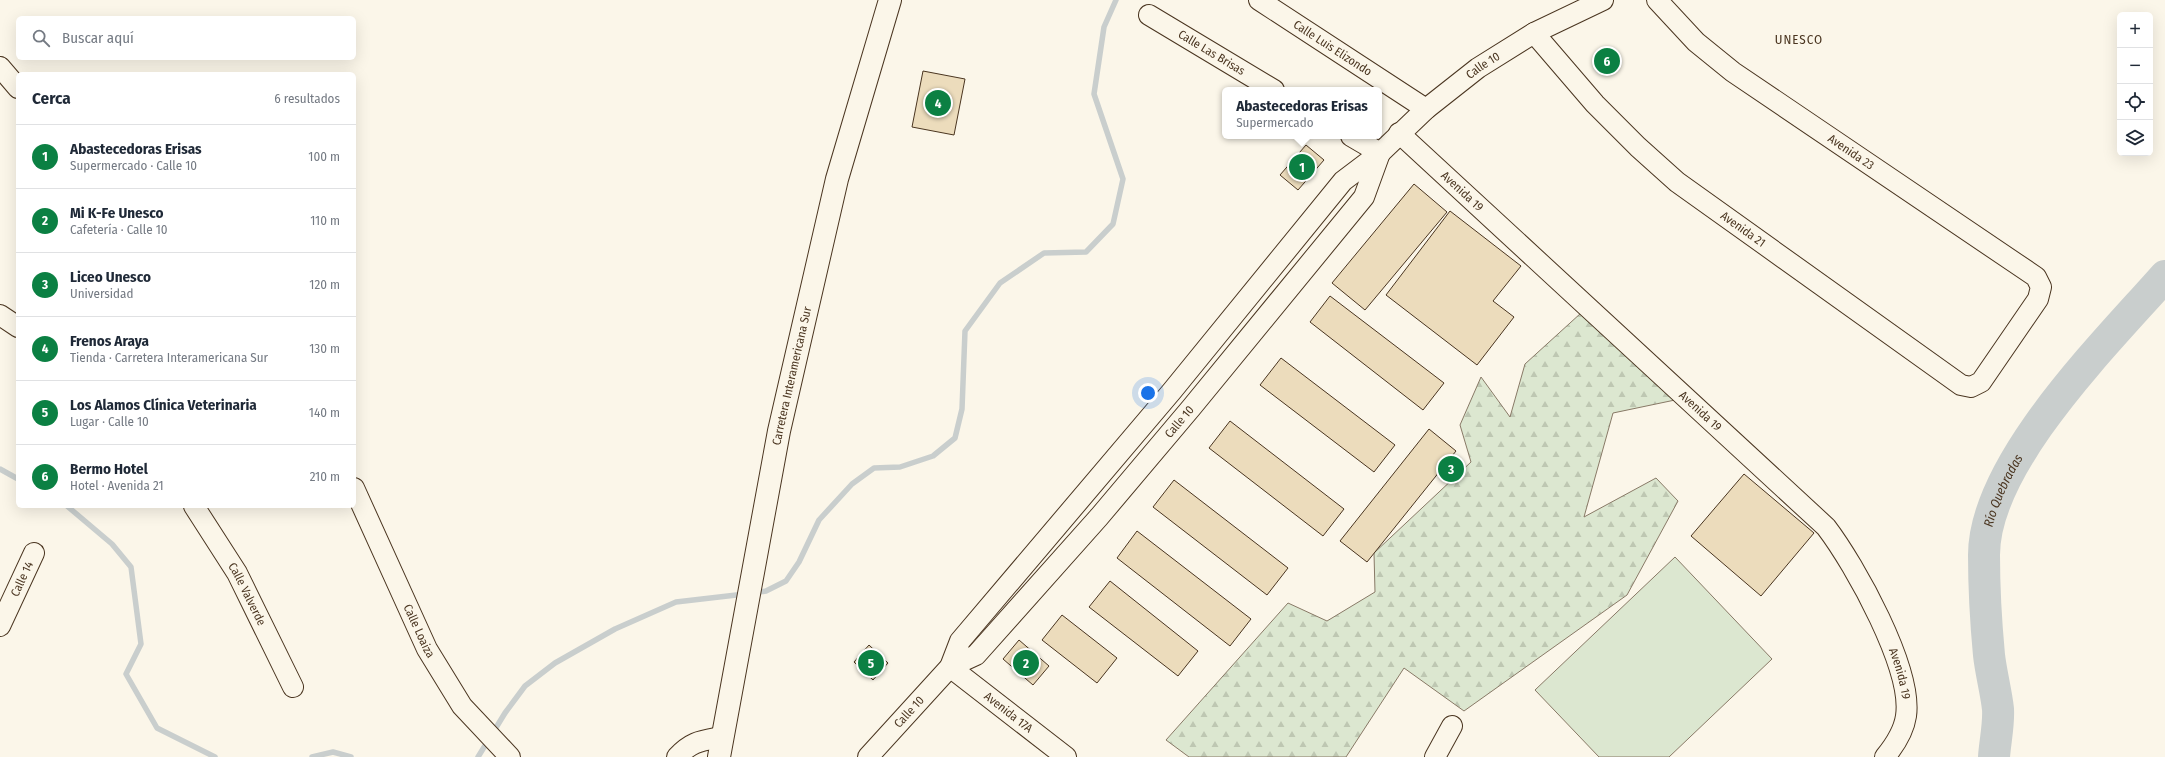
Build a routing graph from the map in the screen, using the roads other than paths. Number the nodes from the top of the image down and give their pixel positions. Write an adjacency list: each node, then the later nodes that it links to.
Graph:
1 (890, 0): 24 (highway, Carretera Interamericana Sur)
2 (1259, 0): 10 (street, Calle Luis Elizondo)
3 (1603, 0): 6 (street, Calle 10)
4 (1657, 0): 16 (street, Avenida 23)
5 (1149, 15): 9 (street, Calle Las Brisas)
6 (1534, 33): 10 (street, Calle 10); 16 (street, Avenida 21)
7 (0, 67): 8 (street)
8 (16, 86)
9 (1269, 87)
10 (1426, 109): 11 (street, Calle 10)
11 (1399, 133): 13 (street, Calle 10); 25 (street, Avenida 19)
12 (1356, 139): 13 (street)
13 (1380, 153): 21 (street, Calle 10); 21 (street, Calle 10)
14 (0, 315): 15 (street)
15 (16, 326)
16 (1981, 382)
17 (356, 492): 26 (street, Calle Loaiza)
18 (195, 508): 22 (street, Calle Valverde)
19 (34, 553): 20 (street, Calle 14)
20 (0, 626)
21 (950, 667): 28 (street, Calle 10); 29 (street, Avenida 17A)
22 (293, 687)
23 (1452, 726): 30 (street)
24 (720, 747): 27 (street)
25 (1890, 750)
26 (510, 757)
27 (677, 757)
28 (868, 757)
29 (1066, 757)
30 (1435, 757)

